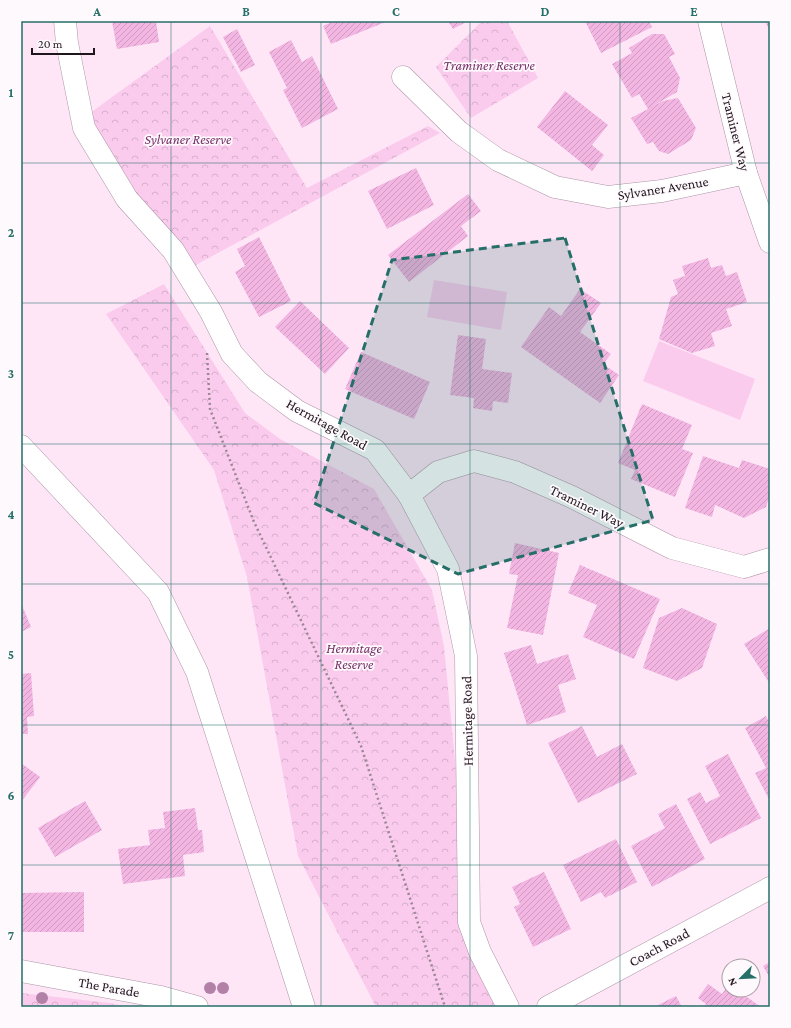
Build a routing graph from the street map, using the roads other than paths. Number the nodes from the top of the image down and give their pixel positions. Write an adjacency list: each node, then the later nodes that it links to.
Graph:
1 (66, 21): 7 (street, Hermitage Road)
2 (709, 21): 4 (street, Traminer Way)
3 (403, 77): 4 (street, Sylvaner Avenue)
4 (746, 173): 5 (street, Traminer Way)
5 (770, 242)
6 (21, 446): 12 (street)
7 (409, 495): 8 (street, Traminer Way); 13 (street, Hermitage Road)
8 (770, 559)
9 (770, 888): 14 (street, Coach Road)
10 (21, 971): 11 (street, The Parade)
11 (197, 1007)
12 (304, 1007)
13 (508, 1007)
14 (548, 1007)

